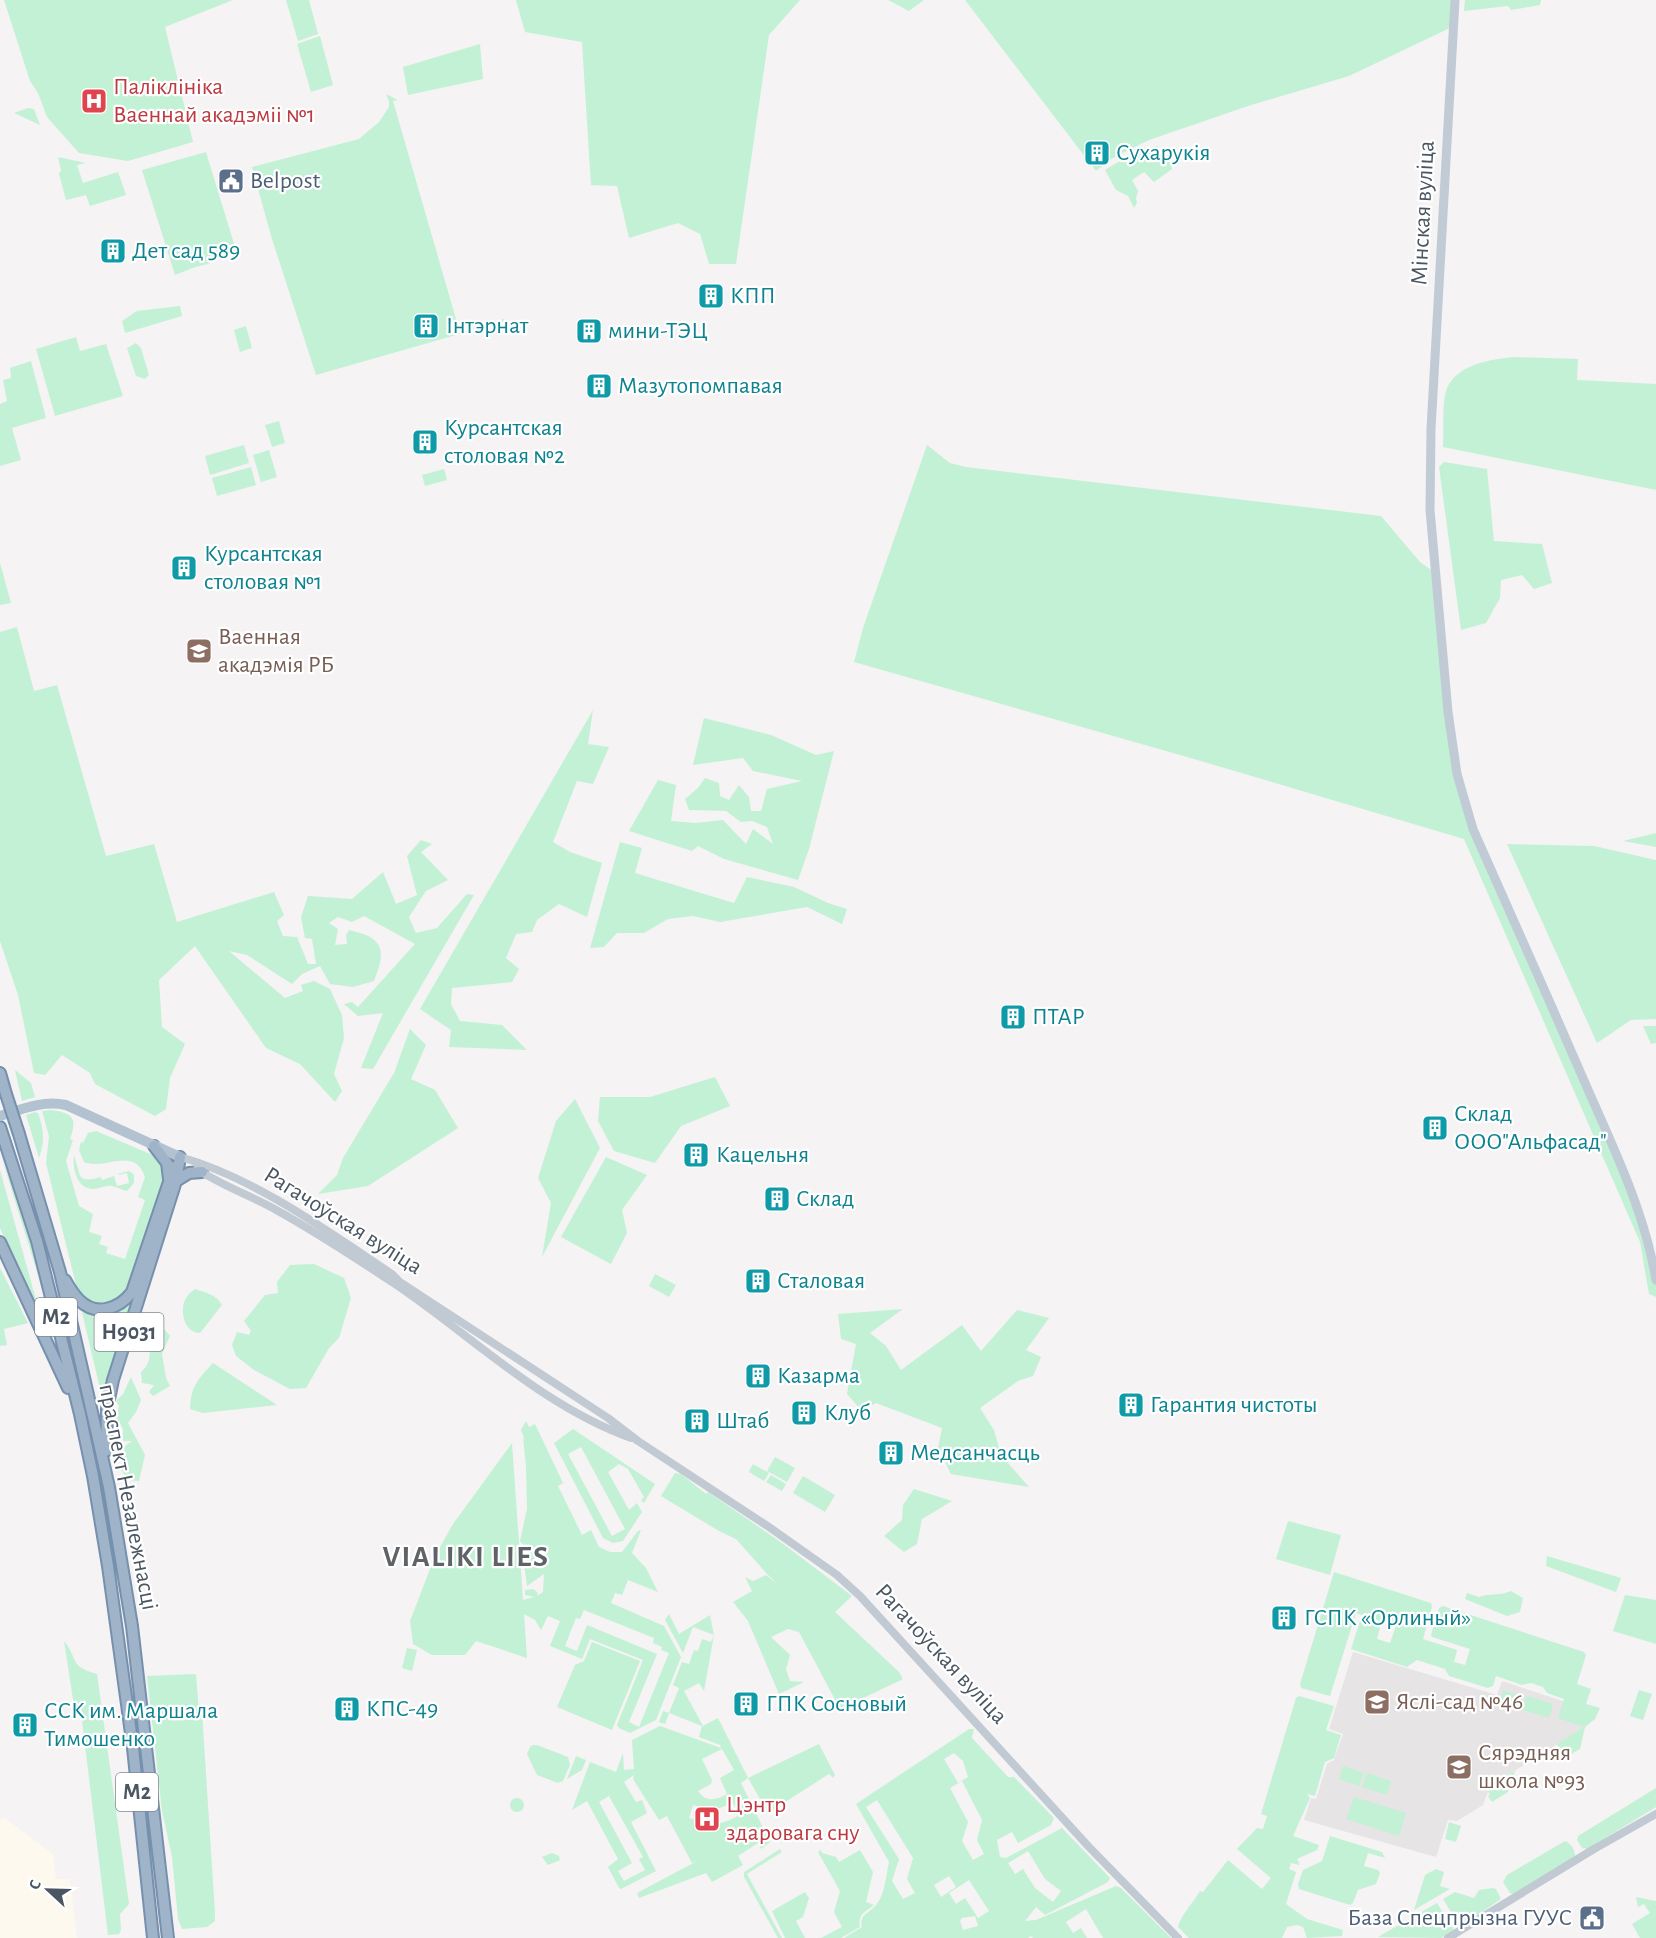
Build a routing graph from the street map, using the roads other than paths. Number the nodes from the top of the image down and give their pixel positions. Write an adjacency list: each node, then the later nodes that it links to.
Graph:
1 (1455, 0): 11 (main road, Мінская вуліца)
2 (0, 1073): 10 (highway, праспект Незалежнасці / М2, bridge)
3 (0, 1116): 5 (main road, Рагачоўская вуліца)
4 (2, 1133): 12 (highway, праспект Незалежнасці / М2)
5 (154, 1146): 6 (main road, Рагачоўская вуліца); 8 (highway)
6 (180, 1157): 7 (street, Рагачоўская вуліца); 8 (highway, Н9031); 13 (street, Рагачоўская вуліца)
7 (202, 1172): 8 (highway); 13 (street, Рагачоўская вуліца)
8 (173, 1180): 10 (highway, Н9031); 14 (highway, Н9031)
9 (0, 1242): 12 (highway)
10 (60, 1272): 14 (highway, праспект Незалежнасці / М2)
11 (1656, 1280)
12 (80, 1414): 16 (highway, праспект Незалежнасці / М2)
13 (638, 1441): 18 (street, Рагачоўская вуліца)
14 (109, 1487): 17 (highway, праспект Незалежнасці / М2)
15 (1656, 1814): 19 (street)
16 (153, 1938)
17 (168, 1938)
18 (1178, 1938)
19 (1448, 1938)

